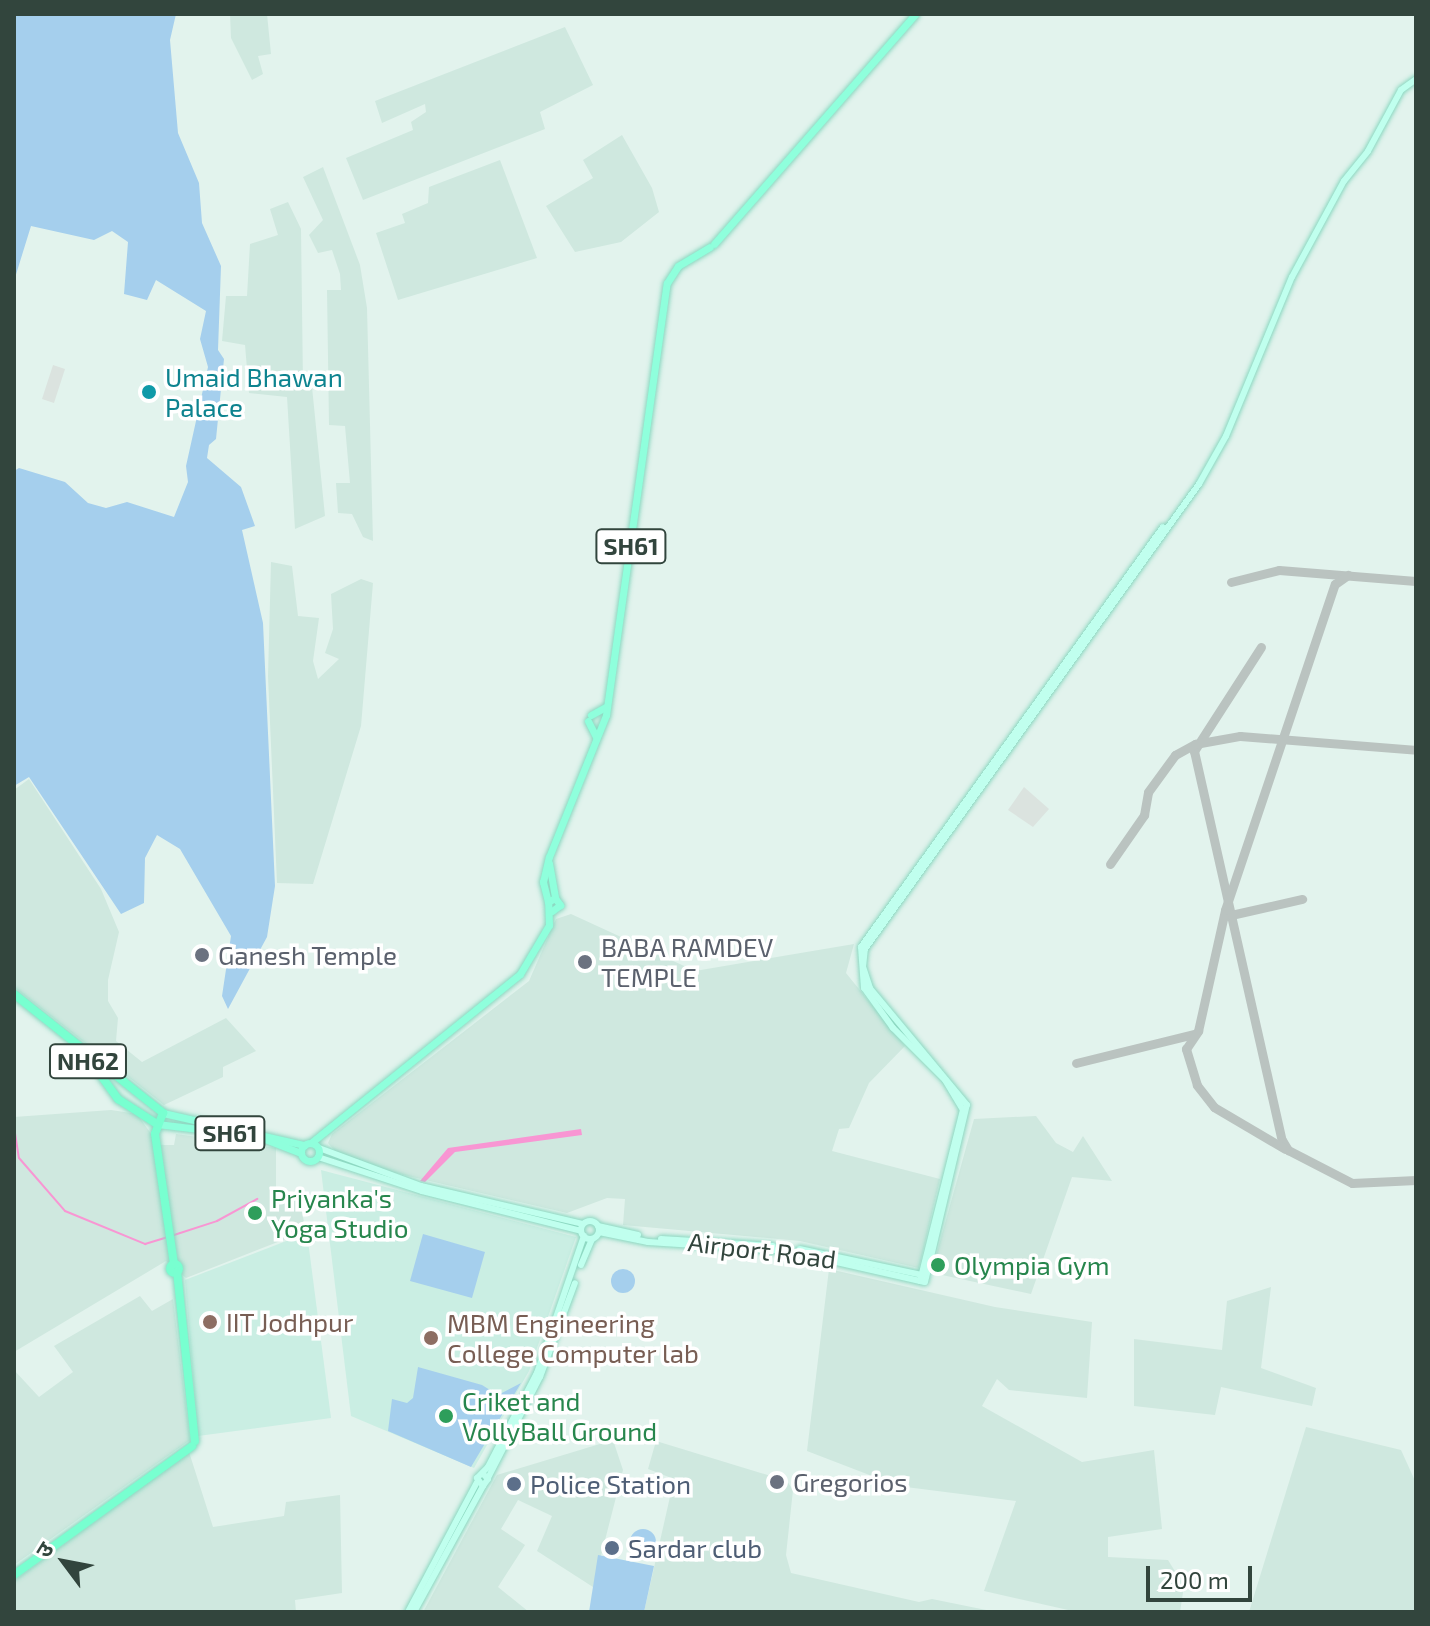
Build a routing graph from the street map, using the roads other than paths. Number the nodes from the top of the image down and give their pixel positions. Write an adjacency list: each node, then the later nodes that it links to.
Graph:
1 (915, 14): 3 (main road, SH61)
2 (1416, 79): 11 (main road, Airport Road)
3 (607, 706): 4 (main road, SH61); 4 (main road)
4 (597, 739): 10 (main road, SH61)
5 (14, 994): 7 (highway, NH62)
6 (14, 1000): 8 (highway, NH62)
7 (163, 1113): 9 (highway); 10 (main road, SH61)
8 (148, 1118): 9 (highway, NH62); 14 (highway)
9 (157, 1124): 10 (main road, SH61); 14 (highway)
10 (312, 1148): 12 (main road)
11 (599, 1229): 12 (main road, Airport Road); 13 (main road)
12 (582, 1230): 13 (main road); 15 (main road)
13 (592, 1239): 15 (main road)
14 (174, 1268): 16 (highway)
15 (485, 1476): 17 (main road)
16 (14, 1572)
17 (411, 1612)

